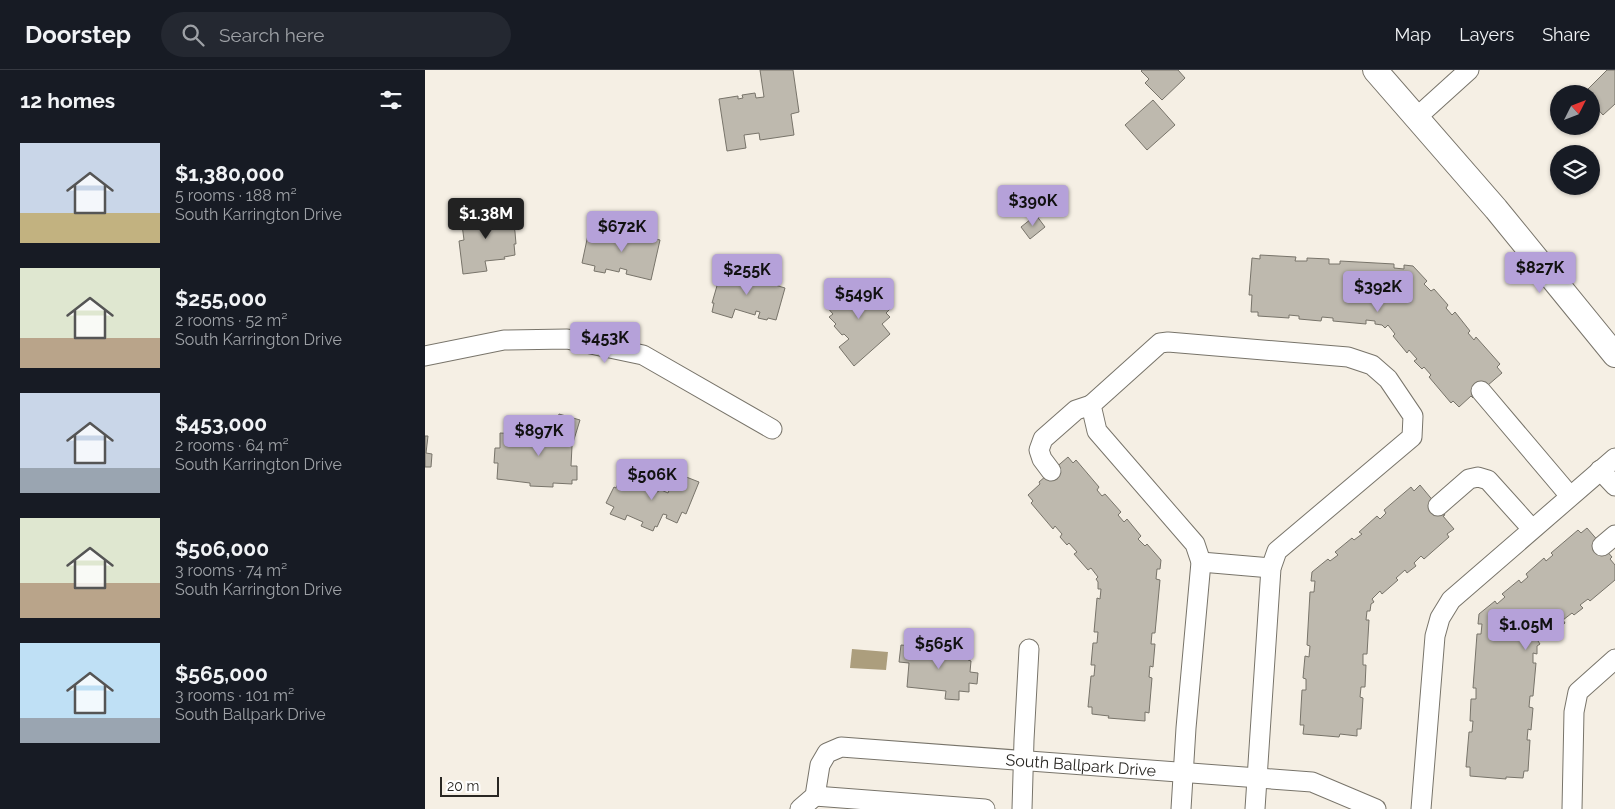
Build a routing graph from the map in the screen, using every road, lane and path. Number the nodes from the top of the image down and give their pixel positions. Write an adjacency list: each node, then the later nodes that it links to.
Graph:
1 (1375, 70): 3 (main road)
2 (1469, 70): 3 (street)
3 (1417, 116): 4 (main road)
4 (1495, 209): 5 (main road); 6 (main road)
5 (1615, 330)
6 (1615, 355)
7 (425, 356): 10 (street)
8 (1481, 391): 15 (street)
9 (1091, 405): 13 (street); 18 (street); 19 (street)
10 (772, 428)
11 (1615, 458): 12 (street)
12 (1600, 470): 14 (street); 15 (street)
13 (1051, 471)
14 (1615, 486)
15 (1570, 496): 17 (street)
16 (1438, 506): 17 (street)
17 (1532, 529): 32 (street)
18 (1201, 562): 19 (street); 23 (street)
19 (1271, 568): 24 (street)
20 (1029, 649): 22 (street)
21 (1615, 659): 33 (street)
22 (1023, 759): 23 (street, South Ballpark Drive); 25 (street, South Ballpark Drive); 28 (street)
23 (1184, 772): 24 (street, South Ballpark Drive); 29 (street)
24 (1257, 777): 30 (street); 31 (street, South Ballpark Drive)
25 (815, 796): 26 (street); 27 (street)
26 (800, 809)
27 (985, 809)
28 (1022, 809)
29 (1181, 809)
30 (1255, 809)
31 (1376, 809)
32 (1421, 809)
33 (1572, 809)

